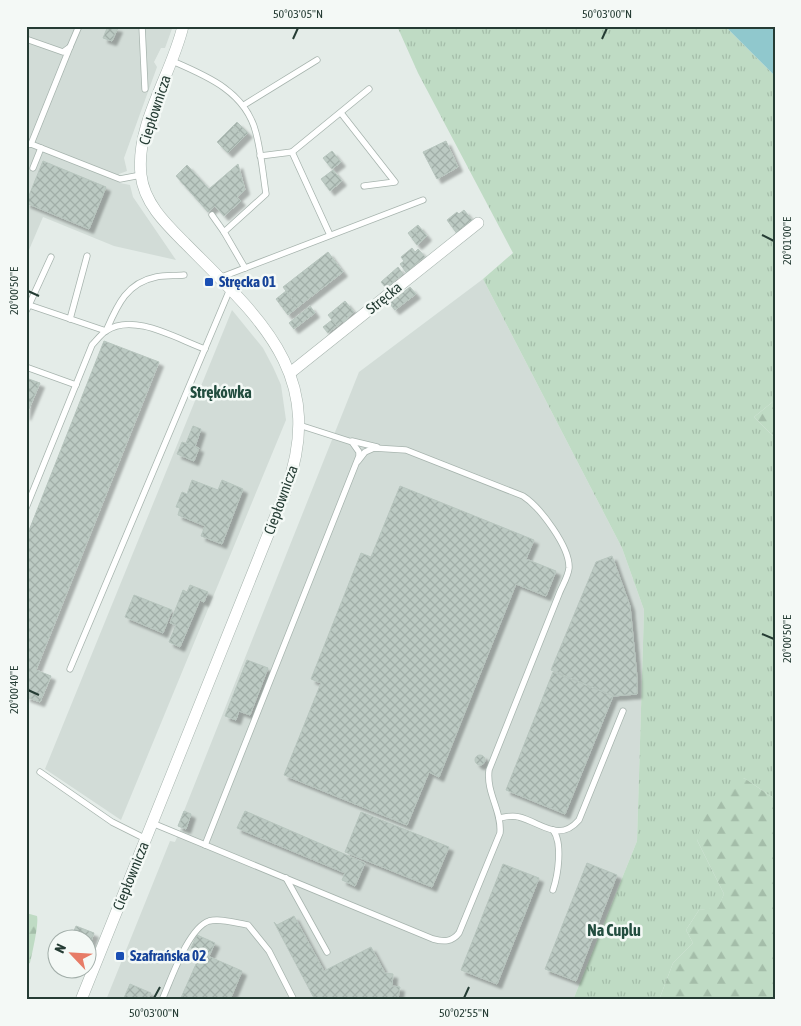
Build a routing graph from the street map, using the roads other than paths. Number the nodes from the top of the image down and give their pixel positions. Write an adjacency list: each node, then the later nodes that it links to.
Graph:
1 (79, 26): 5 (lane)
2 (142, 26): 8 (lane)
3 (182, 26): 7 (street, Ciepłownicza)
4 (26, 39): 5 (lane)
5 (70, 48): 12 (lane)
6 (317, 60): 10 (lane)
7 (172, 61): 10 (lane); 17 (street, Ciepłownicza)
8 (145, 89)
9 (369, 89): 11 (lane)
10 (244, 105): 15 (lane)
11 (341, 113): 14 (lane); 18 (lane)
12 (29, 145): 13 (lane)
13 (41, 148): 16 (lane); 17 (lane)
14 (292, 152): 15 (lane); 23 (lane)
15 (260, 156): 22 (lane)
16 (33, 168)
17 (141, 175): 28 (street, Ciepłownicza)
18 (364, 186)
19 (423, 200): 23 (lane)
20 (212, 215): 22 (lane)
21 (478, 223): 35 (street, Stręcka)
22 (224, 232): 26 (lane)
23 (330, 235): 26 (lane)
24 (86, 256): 31 (lane)
25 (51, 257): 30 (lane)
26 (245, 268): 28 (lane)
27 (184, 275): 32 (lane)
28 (219, 278): 29 (street, Ciepłownicza)
29 (230, 289): 33 (lane); 35 (street, Ciepłownicza)
30 (28, 308): 31 (lane)
31 (70, 319): 32 (lane)
32 (106, 331): 33 (lane); 36 (lane)
33 (204, 349): 42 (lane)
34 (26, 367): 36 (lane)
35 (290, 373): 37 (street, Ciepłownicza)
36 (76, 385): 41 (lane)
37 (299, 425): 38 (lane); 46 (street, Ciepłownicza)
38 (350, 441): 39 (lane); 40 (lane)
39 (381, 448): 40 (lane); 45 (lane)
40 (358, 461): 49 (lane)
41 (26, 508)
42 (70, 669)
43 (623, 711): 47 (lane)
44 (40, 772): 48 (lane)
45 (499, 818): 47 (lane); 50 (lane)
46 (152, 823): 48 (street, Ciepłownicza); 49 (lane)
47 (553, 830): 51 (lane)
48 (146, 838): 53 (street, Ciepłownicza)
49 (205, 845): 50 (lane)
50 (286, 877): 52 (lane)
51 (553, 890)
52 (327, 952)
53 (81, 1000)
54 (162, 1000): 55 (lane)
55 (294, 1000)

